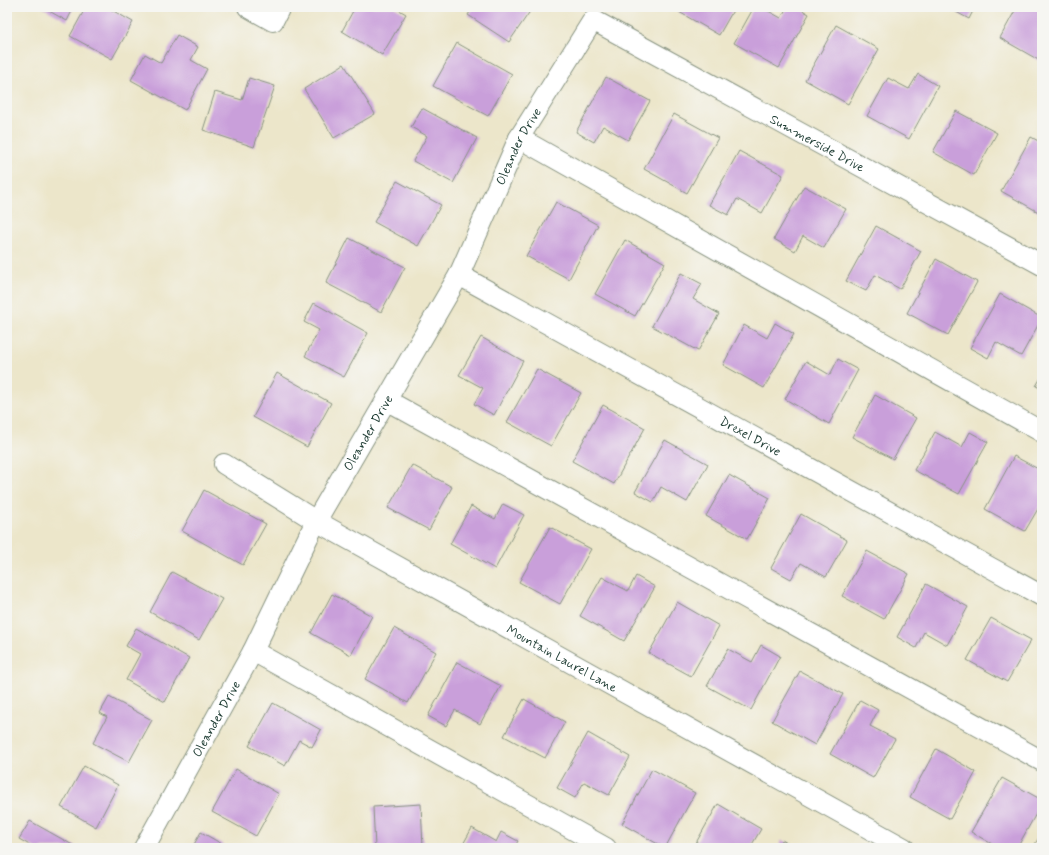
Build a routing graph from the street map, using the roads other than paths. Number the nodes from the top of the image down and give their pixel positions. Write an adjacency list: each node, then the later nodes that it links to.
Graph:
1 (248, 7): 2 (street)
2 (277, 14)
3 (594, 20): 4 (street, Oleander Drive); 5 (street, Summerside Drive)
4 (519, 138): 6 (street, Oleander Drive); 8 (street)
5 (1042, 265)
6 (459, 275): 7 (street, Oleander Drive); 11 (street, Drexel Drive)
7 (386, 400): 10 (street, Oleander Drive); 13 (street)
8 (1042, 432)
9 (224, 464): 10 (street, Mountain Laurel Lane)
10 (316, 521): 12 (street, Oleander Drive); 16 (street, Mountain Laurel Lane)
11 (1042, 596)
12 (253, 651): 14 (street, Oleander Drive); 15 (street)
13 (1042, 760)
14 (144, 848)
15 (606, 848)
16 (904, 848)

